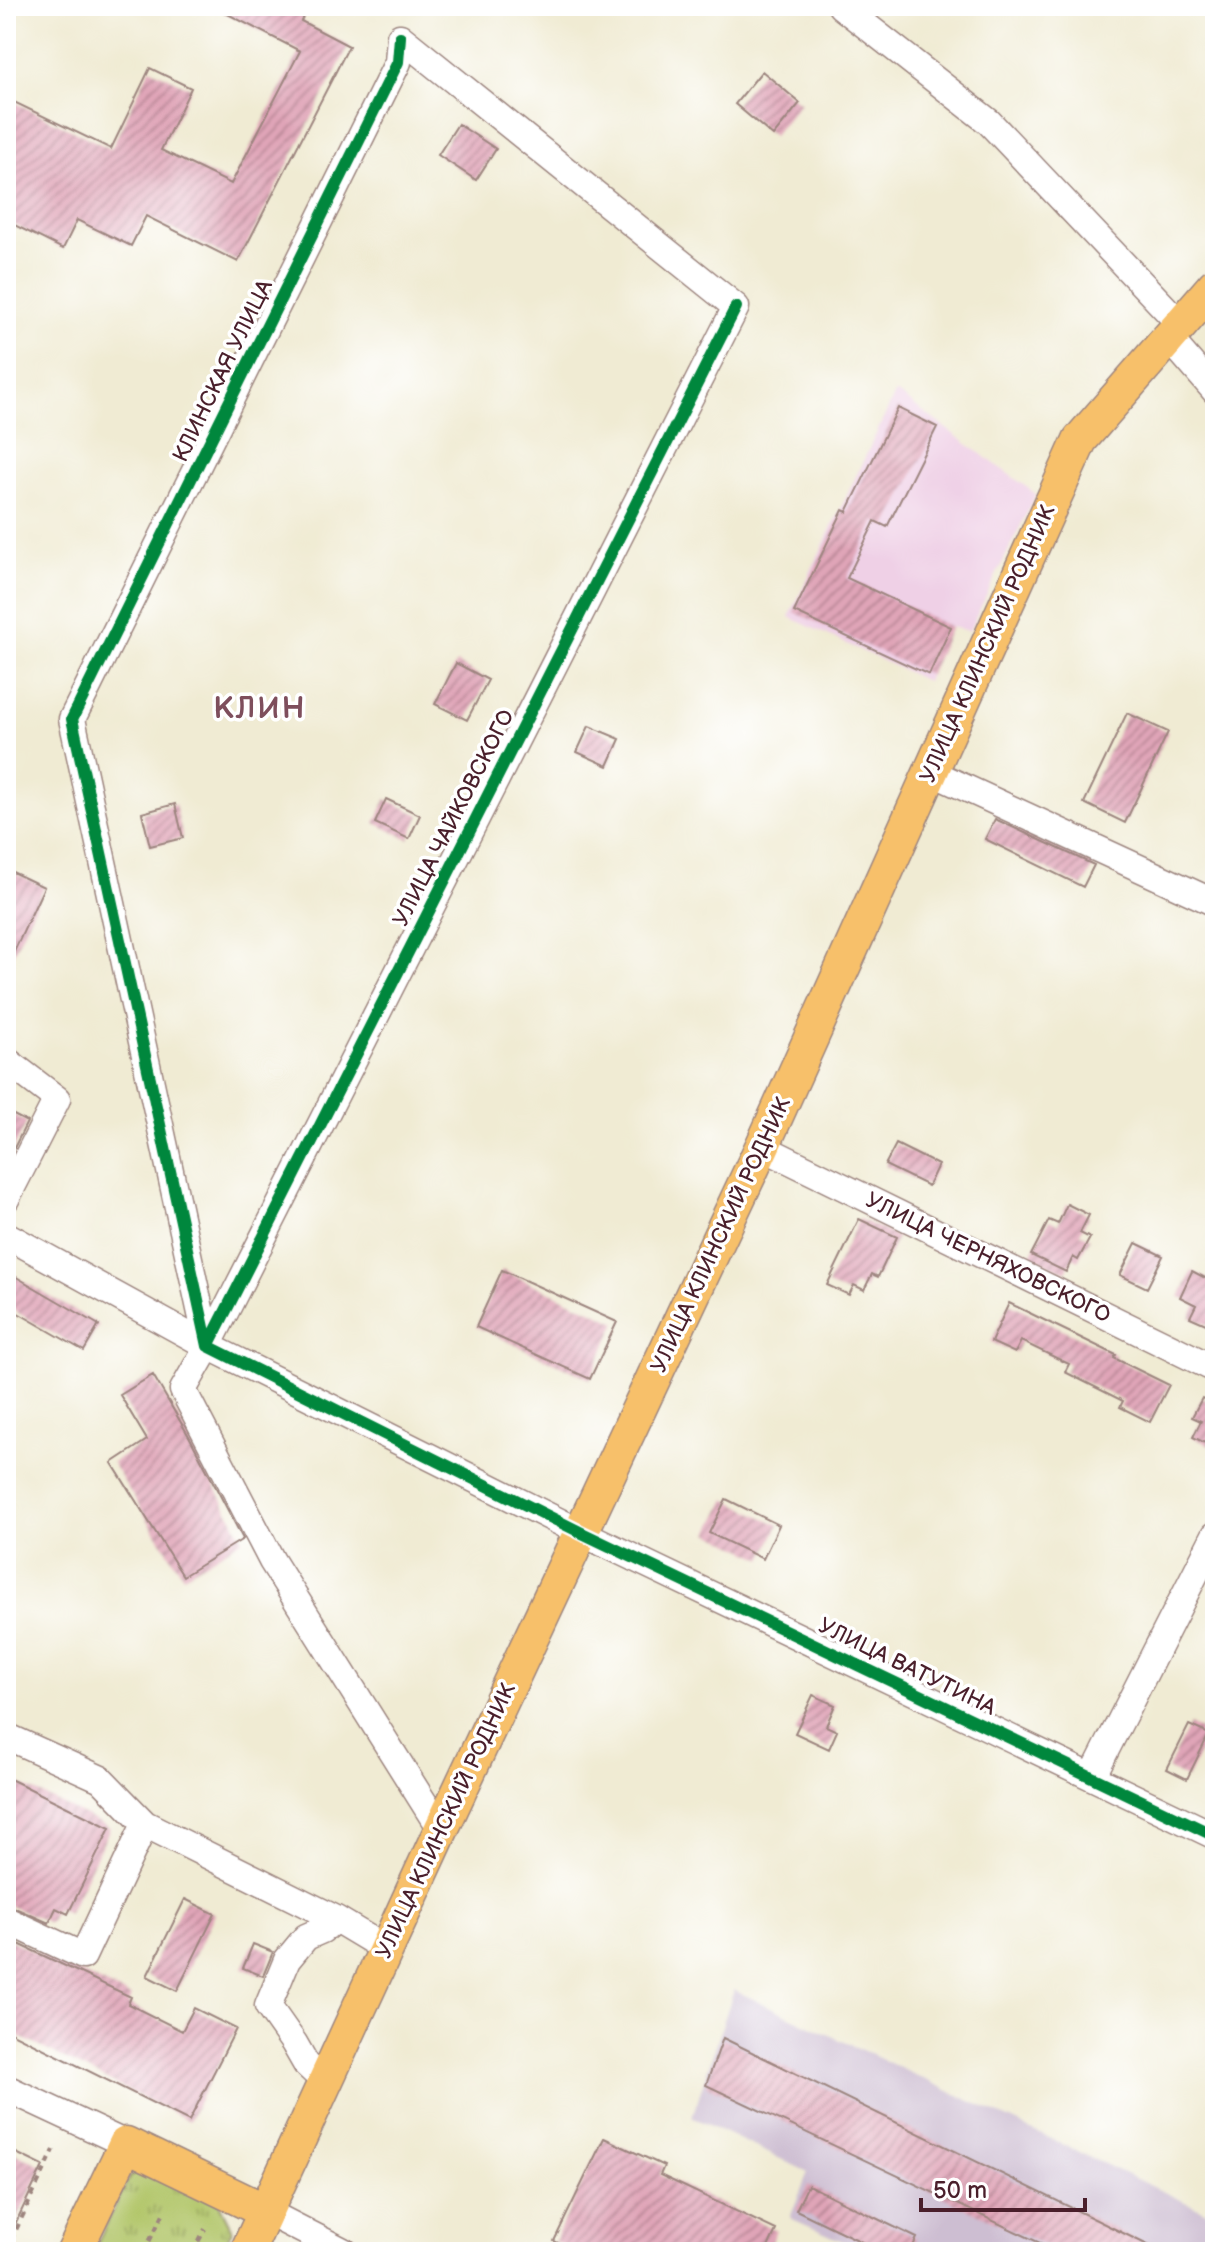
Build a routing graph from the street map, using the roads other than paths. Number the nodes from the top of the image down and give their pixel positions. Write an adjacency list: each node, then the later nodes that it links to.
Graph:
1 (841, 6): 4 (street)
2 (1215, 285): 4 (main road, УЛИЦА КЛИНСКИЙ РОДНИК)
3 (736, 307): 12 (street, УЛИЦА ЧАЙКОВСКОГО); 12 (street, КЛИНСКАЯ УЛИЦА)
4 (1175, 331): 5 (street); 6 (main road, УЛИЦА КЛИНСКИЙ РОДНИК)
5 (1215, 391)
6 (931, 772): 7 (street); 9 (main road, УЛИЦА КЛИНСКИЙ РОДНИК)
7 (1215, 903)
8 (6, 1060): 10 (street)
9 (762, 1147): 13 (street, УЛИЦА ЧЕРНЯХОВСКОГО); 14 (main road, УЛИЦА КЛИНСКИЙ РОДНИК)
10 (6, 1199)
11 (6, 1235): 12 (street, УЛИЦА ВАТУТИНА)
12 (208, 1346): 14 (street, УЛИЦА ВАТУТИНА); 19 (street, УЛИЦА ЧАЙКОВСКОГО)
13 (1215, 1369)
14 (582, 1533): 17 (street, УЛИЦА ВАТУТИНА); 19 (main road, УЛИЦА КЛИНСКИЙ РОДНИК)
15 (1215, 1535): 17 (street)
16 (6, 1736): 18 (street)
17 (1092, 1777): 20 (street, УЛИЦА ВАТУТИНА)
18 (145, 1824): 21 (street); 22 (street)
19 (441, 1830): 23 (main road, УЛИЦА КЛИНСКИЙ РОДНИК)
20 (1215, 1836)
21 (336, 1919): 23 (street); 24 (street)
22 (6, 1920)
23 (386, 1949): 24 (main road, УЛИЦА КЛИНСКИЙ РОДНИК)
24 (324, 2081): 27 (main road, УЛИЦА КЛИНСКИЙ РОДНИК)
25 (6, 2088): 26 (street)
26 (126, 2144): 27 (main road); 28 (main road)
27 (265, 2211): 29 (main road, УЛИЦА КЛИНСКИЙ РОДНИК); 30 (street)
28 (74, 2252)
29 (247, 2252)
30 (345, 2252)

